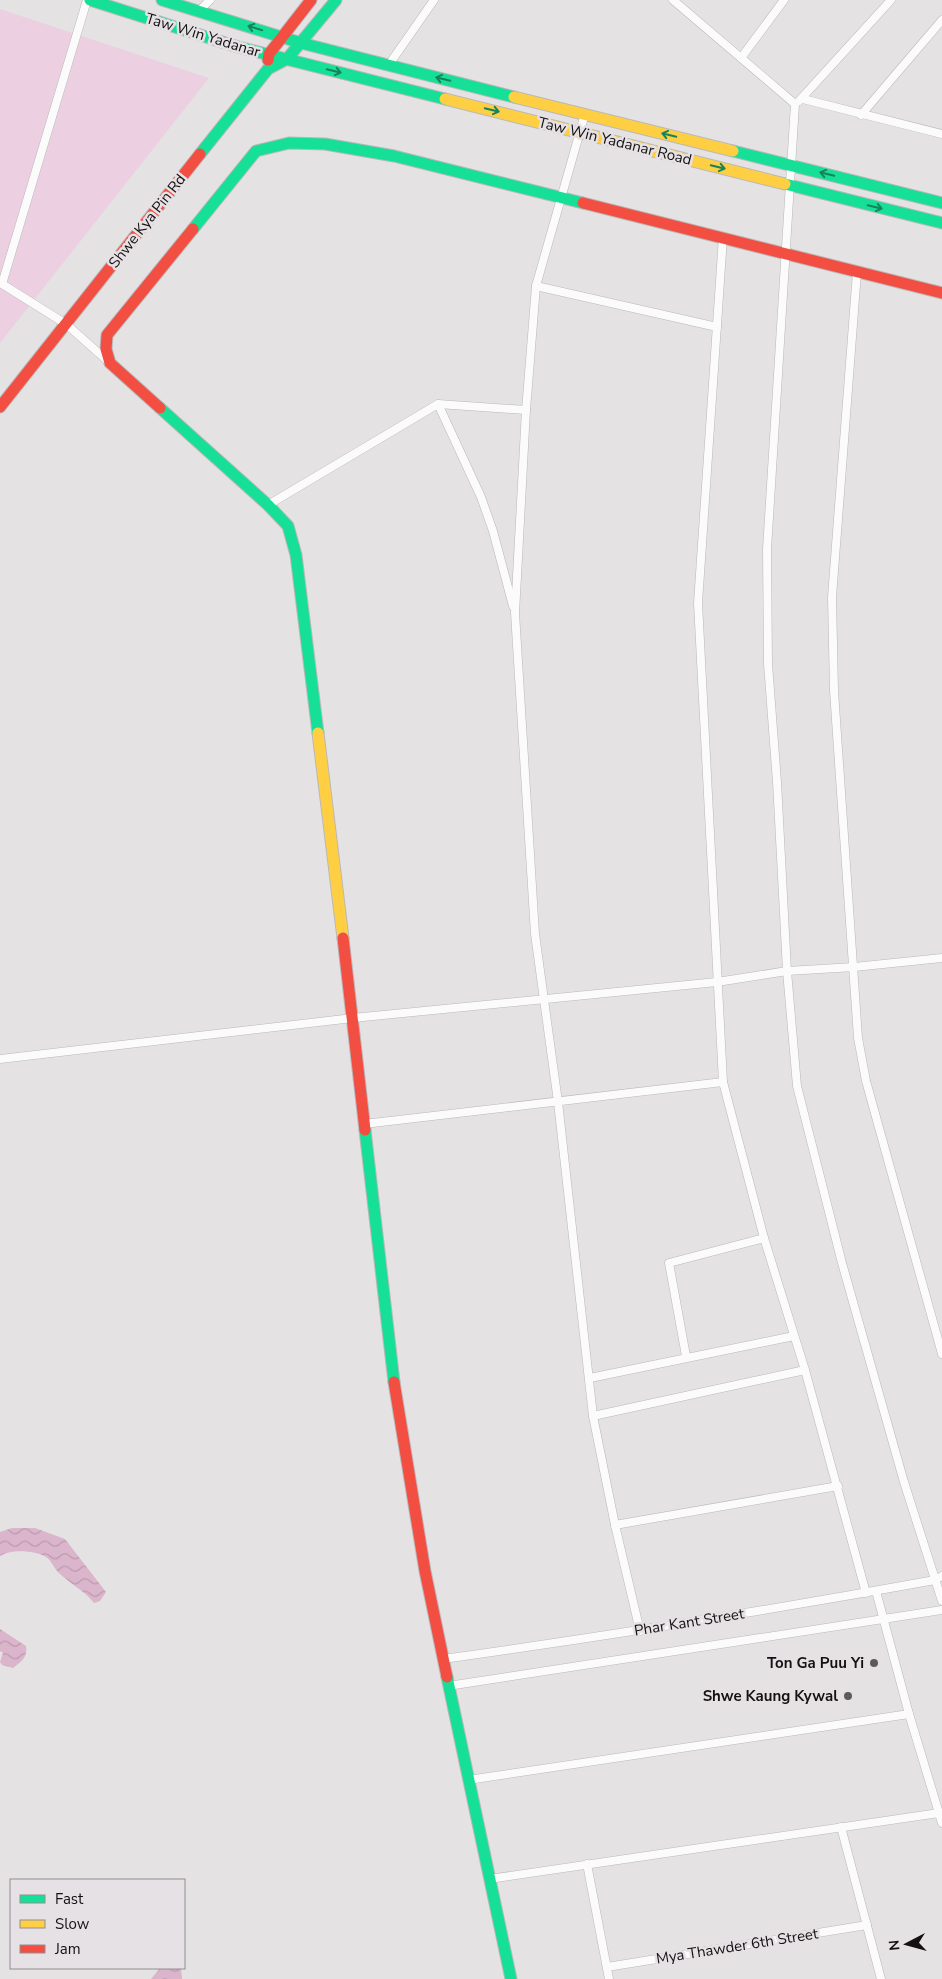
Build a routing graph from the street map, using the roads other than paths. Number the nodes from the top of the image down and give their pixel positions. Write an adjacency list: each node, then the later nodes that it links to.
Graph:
1 (89, 0): 16 (street, Taw Win Yadanar); 37 (street)
2 (162, 0): 10 (street, Taw Win Yadanar)
3 (210, 0): 10 (street)
4 (311, 0): 14 (street)
5 (336, 0): 15 (street, Shwe Kya Pin Rd)
6 (434, 0): 19 (street)
7 (673, 0): 17 (street)
8 (891, 0): 21 (street)
9 (781, 1): 17 (street)
10 (198, 11): 14 (street, Taw Win Yadanar, one-way to 10)
11 (942, 20): 12 (street)
12 (933, 30): 13 (street); 24 (street)
13 (942, 32)
14 (283, 37): 15 (street, Taw Win Yadanar); 16 (street)
15 (301, 43): 18 (street, Shwe Kya Pin Rd); 19 (street, Taw Win Yadanar Road)
16 (269, 54): 18 (street, Taw Win Yadanar); 20 (street)
17 (741, 58): 22 (street)
18 (287, 59): 20 (street, Shwe Kya Pin Rd); 25 (street, Taw Win Yadanar Road, one-way to 25)
19 (388, 66): 23 (street, Taw Win Yadanar Road, one-way to 19)
20 (268, 69): 37 (street, Shwe Kya Pin Rd)
21 (803, 98): 22 (street); 24 (street)
22 (796, 104): 27 (street)
23 (585, 114): 25 (street); 27 (street, Taw Win Yadanar Road, one-way to 23)
24 (861, 114): 26 (street)
25 (579, 132): 28 (street, Taw Win Yadanar Road, one-way to 28); 29 (street)
26 (942, 134)
27 (791, 166): 28 (street); 30 (street, Taw Win Yadanar Road, one-way to 27)
28 (790, 186): 31 (street, Taw Win Yadanar Road, one-way to 31); 33 (street)
29 (561, 199): 32 (street); 35 (street); 39 (street)
30 (942, 203)
31 (942, 223)
32 (723, 237): 33 (street); 38 (street)
33 (787, 255): 34 (street); 47 (street)
34 (856, 272): 36 (street); 46 (street)
35 (536, 286): 38 (street); 42 (street)
36 (942, 292)
37 (66, 324): 39 (street); 41 (street, Shwe Kya Pin Rd)
38 (717, 327): 48 (street)
39 (110, 363): 43 (street)
40 (438, 404): 42 (street); 43 (street); 44 (street)
41 (0, 407)
42 (526, 410): 44 (street)
43 (268, 505): 50 (street)
44 (515, 613): 49 (street)
45 (942, 958): 46 (street)
46 (854, 967): 47 (street); 57 (street)
47 (787, 971): 48 (street); 64 (street)
48 (717, 982): 49 (street); 52 (street)
49 (544, 1000): 50 (street); 53 (street)
50 (353, 1018): 51 (street); 54 (street)
51 (0, 1059)
52 (723, 1082): 53 (street); 55 (street)
53 (558, 1102): 54 (street); 60 (street)
54 (364, 1124): 71 (street)
55 (764, 1238): 56 (street); 58 (street)
56 (794, 1336): 58 (street); 59 (street)
57 (942, 1354)
58 (686, 1356): 60 (street)
59 (805, 1370): 61 (street); 62 (street)
60 (590, 1378): 61 (street)
61 (593, 1416): 63 (street)
62 (838, 1486): 63 (street); 66 (street)
63 (615, 1525): 70 (street)
64 (939, 1578): 65 (street, Phar Kant Street); 67 (street)
65 (876, 1591): 66 (street, Phar Kant Street); 69 (street)
66 (866, 1593): 70 (street, Phar Kant Street)
67 (942, 1601)
68 (942, 1610): 69 (street)
69 (882, 1618): 72 (street); 73 (street)
70 (640, 1631): 71 (street, Phar Kant Street)
71 (443, 1659): 72 (street)
72 (448, 1686): 74 (street)
73 (909, 1714): 74 (street); 75 (street)
74 (468, 1780): 79 (street)
75 (939, 1813): 76 (street); 77 (street)
76 (942, 1823)
77 (840, 1827): 78 (street); 80 (street)
78 (587, 1864): 79 (street); 81 (street)
79 (489, 1879): 82 (street)
80 (867, 1925): 81 (street, Mya Thawder 6th Street); 84 (street)
81 (607, 1967): 83 (street)
82 (512, 1979)
83 (609, 1979)
84 (881, 1979)

